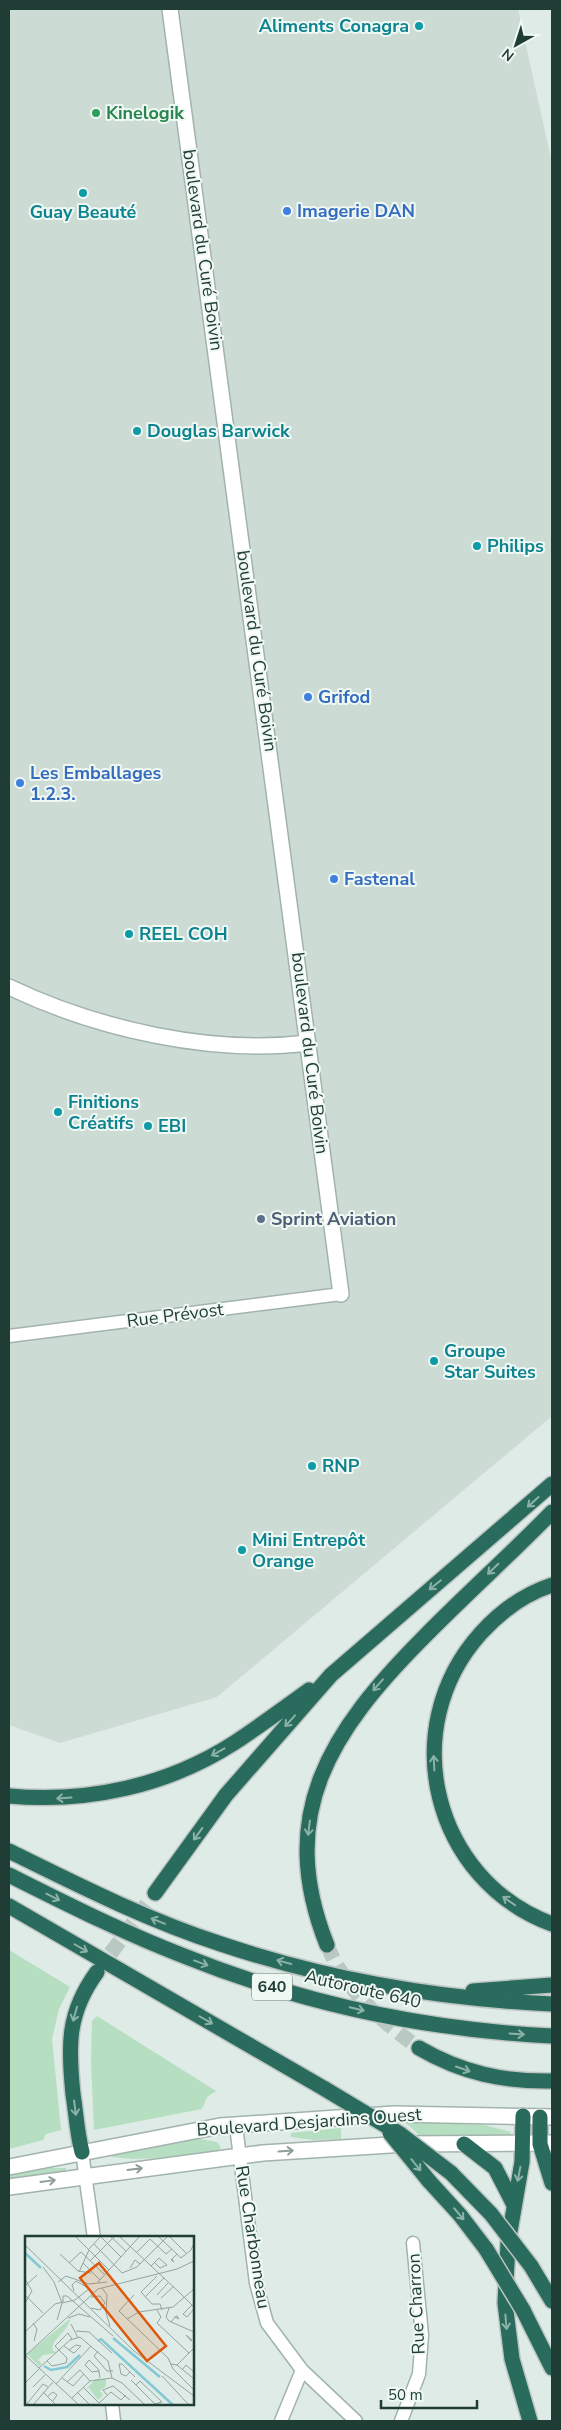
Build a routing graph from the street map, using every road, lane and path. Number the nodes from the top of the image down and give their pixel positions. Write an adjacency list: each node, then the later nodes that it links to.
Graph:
1 (170, 9): 3 (street, boulevard du Curé Boivin)
2 (9, 987): 3 (street)
3 (308, 1043): 4 (street, boulevard du Curé Boivin)
4 (341, 1294): 5 (street, Rue Prévost)
5 (9, 1336)
6 (552, 1484): 9 (highway, one-way to 9)
7 (552, 1512): 16 (highway, one-way to 16)
8 (552, 1585): 15 (highway, one-way to 8)
9 (331, 1675): 10 (highway, one-way to 10); 13 (highway, one-way to 13)
10 (9, 1796)
11 (9, 1851): 19 (highway, Autoroute 640 / 640, one-way to 11)
12 (9, 1876): 21 (highway, Autoroute 640 / 640, one-way to 21)
13 (155, 1893)
14 (9, 1906): 26 (highway, one-way to 26, bridge)
15 (552, 1924)
16 (327, 1945)
17 (97, 1972): 31 (highway, one-way to 31)
18 (552, 1985): 19 (highway)
19 (434, 1994): 20 (highway, Autoroute 640 / 640)
20 (552, 2004)
21 (552, 2036)
22 (419, 2048): 23 (highway, one-way to 23)
23 (552, 2081)
24 (523, 2116): 25 (street, Boulevard Desjardins Ouest); 27 (street, Boulevard Desjardins Ouest); 29 (highway)
25 (546, 2117): 30 (highway)
26 (381, 2122): 40 (highway, bridge); 41 (highway, one-way to 41, bridge)
27 (236, 2126): 31 (street, Boulevard Desjardins Ouest); 32 (street, Rue Charbonneau)
28 (464, 2144): 29 (street, Boulevard Desjardins Ouest); 32 (street, Boulevard Desjardins Ouest, one-way to 28); 37 (highway)
29 (523, 2144): 30 (street, Boulevard Desjardins Ouest); 37 (highway, one-way to 37)
30 (546, 2144): 35 (highway)
31 (82, 2152): 33 (street, Boulevard Desjardins Ouest); 34 (street)
32 (240, 2156): 34 (street, Boulevard Desjardins Ouest, one-way to 32); 42 (street, Rue Charbonneau)
33 (9, 2167)
34 (86, 2175): 36 (street, Boulevard Desjardins Ouest, one-way to 34); 38 (street)
35 (552, 2183)
36 (9, 2187)
37 (514, 2203): 48 (highway, one-way to 48)
38 (94, 2236)
39 (413, 2243): 47 (street, Rue Charron)
40 (552, 2300)
41 (552, 2368)
42 (302, 2370): 45 (street); 46 (street, Rue Charbonneau)
43 (112, 2405): 44 (street)
44 (114, 2421)
45 (281, 2421)
46 (356, 2421)
47 (401, 2421)
48 (530, 2421)

